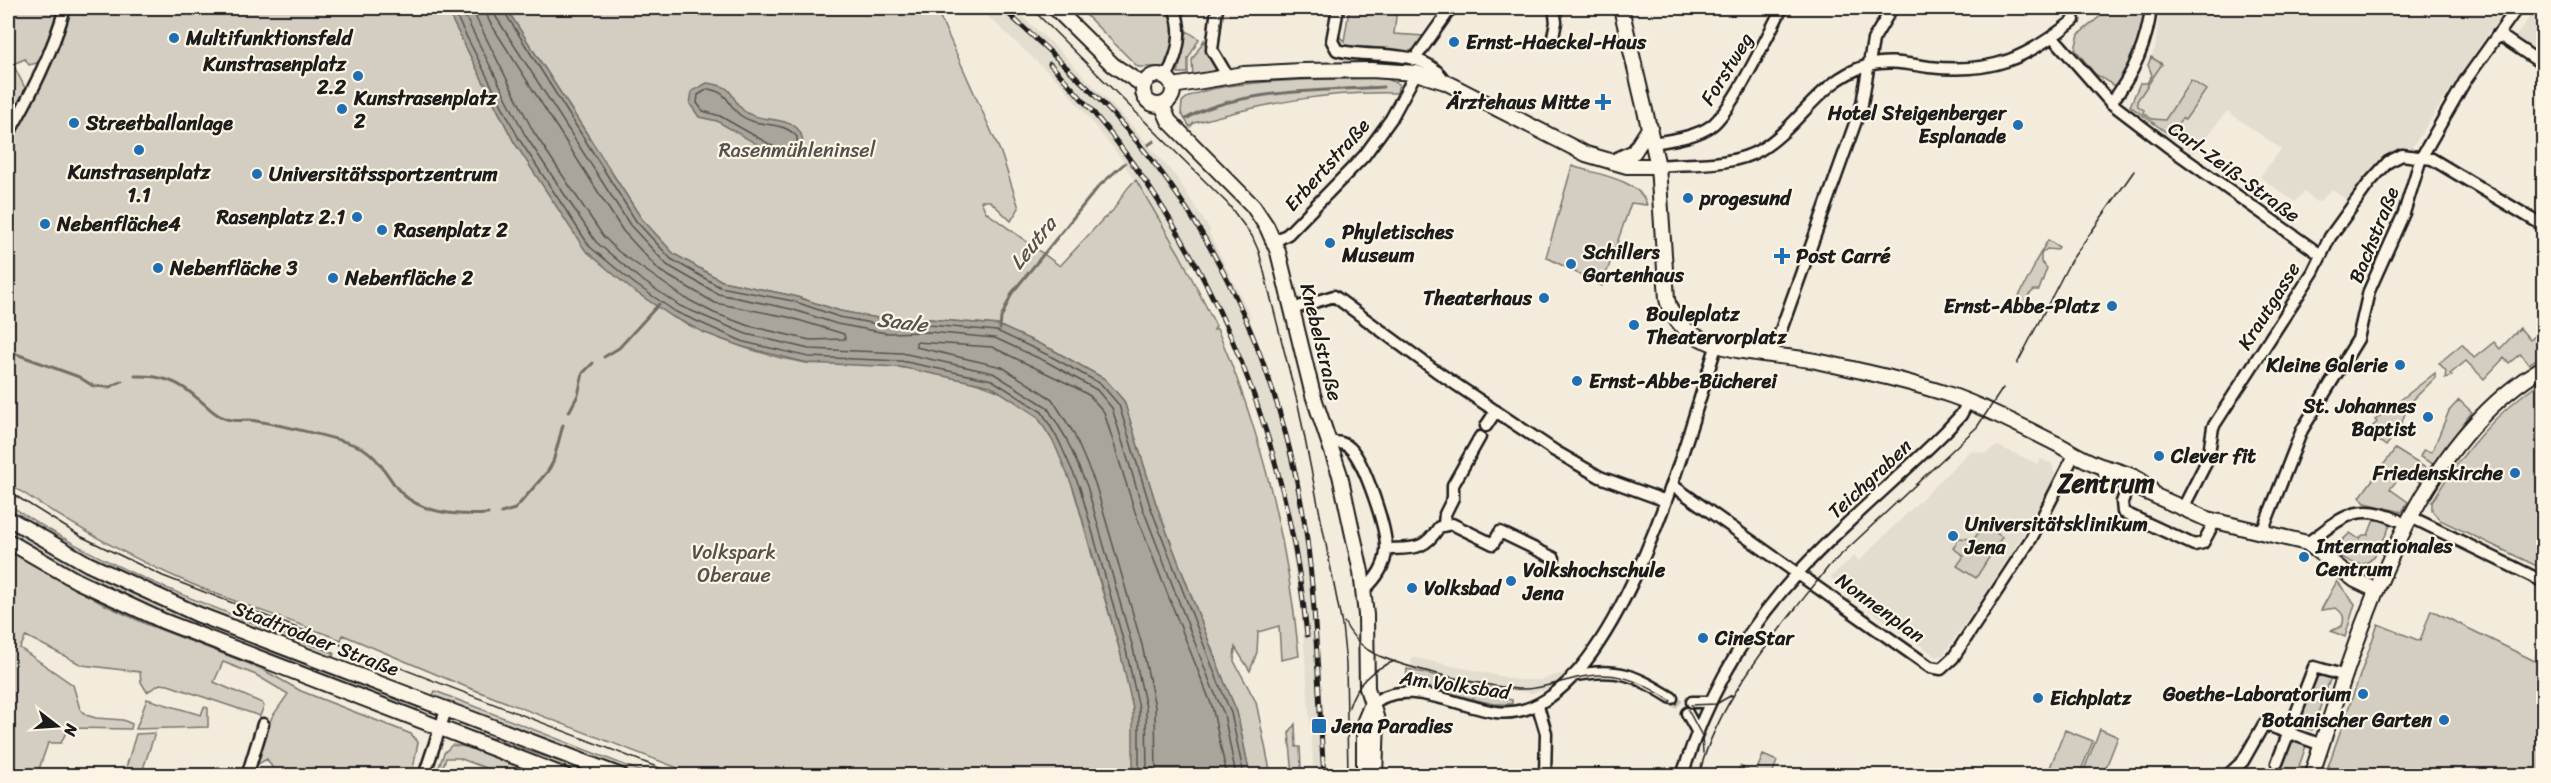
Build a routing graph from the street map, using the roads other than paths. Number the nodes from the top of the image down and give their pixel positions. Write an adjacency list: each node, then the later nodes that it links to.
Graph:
1 (65, 8): 26 (street)
2 (1055, 8): 22 (main road)
3 (1174, 8): 21 (street)
4 (1217, 8): 20 (street)
5 (1338, 8): 19 (street)
6 (1451, 8): 19 (street, Erbertstraße)
7 (1554, 8): 15 (street)
8 (1621, 8): 25 (main road)
9 (1782, 8): 27 (street, Forstweg)
10 (1892, 8): 17 (street)
11 (2151, 8): 23 (street)
12 (2517, 8): 14 (street, Bachstraße)
13 (2074, 20): 16 (street)
14 (2498, 34): 18 (street); 28 (street, Bachstraße)
15 (1553, 37)
16 (2053, 37): 17 (street); 23 (street, Carl-Zeiß-Straße)
17 (1868, 65): 30 (street); 36 (street)
18 (2544, 65)
19 (1415, 67): 20 (main road); 29 (main road); 32 (street, Erbertstraße)
20 (1228, 77): 21 (main road)
21 (1169, 82): 22 (main road); 24 (main road)
22 (1143, 85): 24 (main road)
23 (2111, 103): 33 (street, Carl-Zeiß-Straße)
24 (1162, 105): 32 (main road, Knebelstraße)
25 (1650, 127): 27 (main road); 29 (main road)
26 (8, 135)
27 (1653, 142): 30 (main road)
28 (2421, 158): 31 (street); 33 (street, Krautgasse); 54 (street, Bachstraße)
29 (1612, 162): 30 (main road)
30 (1658, 166): 35 (main road)
31 (2544, 226)
32 (1276, 247): 34 (main road, Knebelstraße)
33 (2321, 255): 49 (street, Krautgasse)
34 (1292, 309): 39 (street); 42 (main road, Knebelstraße)
35 (1717, 344): 36 (main road); 45 (street)
36 (1770, 354): 38 (main road)
37 (2544, 367): 51 (main road)
38 (1968, 402): 43 (main road); 59 (street, Teichgraben)
39 (1496, 411): 40 (street); 48 (street)
40 (1486, 426)
41 (1480, 437): 53 (street)
42 (1329, 441): 57 (street); 61 (main road, Knebelstraße)
43 (2075, 453): 44 (main road); 59 (street, Nonnenplan)
44 (2098, 465): 46 (main road); 47 (main road)
45 (1672, 485): 48 (street); 59 (street, Nonnenplan)
46 (2128, 486): 47 (main road); 52 (street)
47 (2153, 493): 49 (main road)
48 (1666, 501): 63 (street)
49 (2183, 508): 52 (main road)
50 (8, 518): 70 (main road, Stadtrodaer Straße)
51 (2405, 519): 56 (street); 60 (street); 62 (main road)
52 (2215, 521): 54 (main road)
53 (1444, 524): 57 (street); 58 (street)
54 (2262, 532): 56 (main road)
55 (8, 541): 73 (main road, Stadtrodaer Straße)
56 (2307, 543): 62 (main road)
57 (1386, 549): 61 (street)
58 (1554, 558)
59 (1796, 576): 67 (street, Teichgraben)
60 (2544, 582)
61 (1364, 590): 68 (main road, Knebelstraße)
62 (2376, 590): 64 (main road)
63 (1572, 676): 65 (street); 69 (street)
64 (2346, 676): 75 (street); 76 (main road)
65 (1672, 698)
66 (1692, 702): 67 (street)
67 (1710, 702): 74 (street, Teichgraben)
68 (1371, 706): 69 (street, Am Volksbad); 82 (main road, Knebelstraße); 83 (main road, Knebelstraße)
69 (1538, 706): 84 (street)
70 (446, 710): 73 (street); 81 (main road, Stadtrodaer Straße)
71 (1687, 713): 74 (street)
72 (263, 724): 78 (street)
73 (439, 728): 79 (street); 80 (main road, Stadtrodaer Straße)
74 (1697, 730): 85 (street, Teichgraben)
75 (2289, 732): 76 (street); 77 (street); 86 (street)
76 (2322, 745): 87 (main road)
77 (2277, 763)
78 (247, 776)
79 (424, 776)
80 (565, 776)
81 (621, 776)
82 (1365, 776)
83 (1375, 776)
84 (1545, 776)
85 (1682, 776)
86 (2227, 776)
87 (2311, 776)

